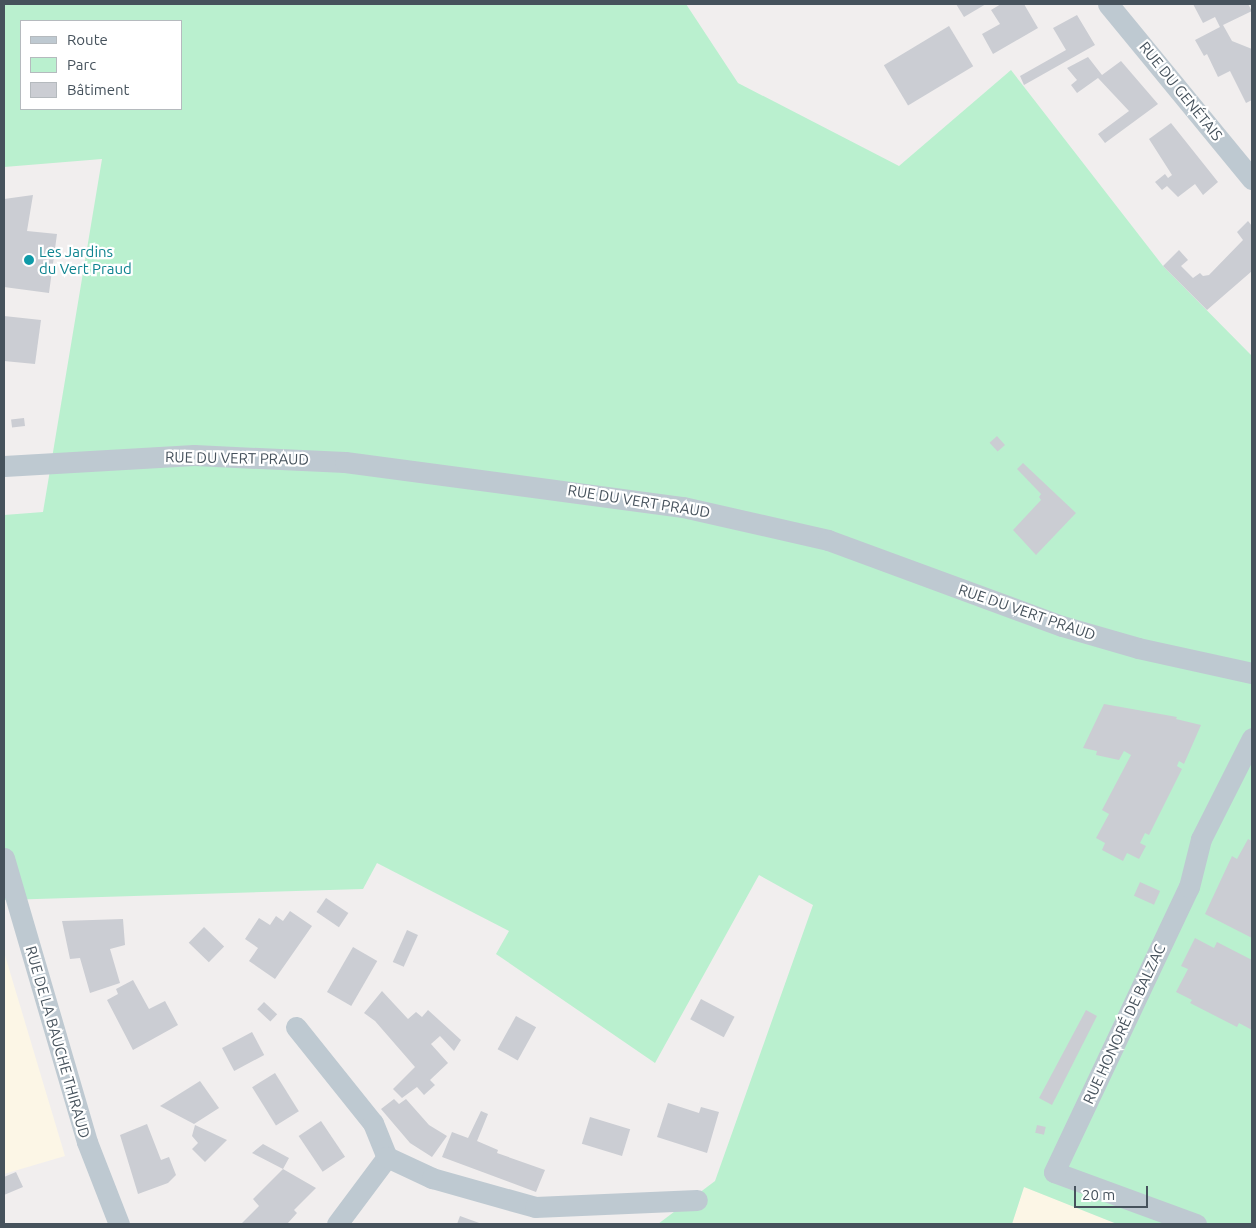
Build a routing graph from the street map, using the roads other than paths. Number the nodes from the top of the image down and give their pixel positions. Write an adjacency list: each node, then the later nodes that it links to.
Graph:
1 (1108, 4): 2 (street, RUE DU GENÉTAIS)
2 (1252, 179)
3 (4, 466): 4 (street, RUE DU VERT PRAUD)
4 (1252, 673)
5 (1252, 738): 12 (street, RUE HONORÉ DE BALZAC)
6 (4, 858): 10 (street, RUE DE LA BAUCHE THIRAUD)
7 (296, 1027): 8 (street)
8 (386, 1157): 9 (street); 11 (street)
9 (697, 1200)
10 (119, 1224)
11 (337, 1224)
12 (1196, 1224)

